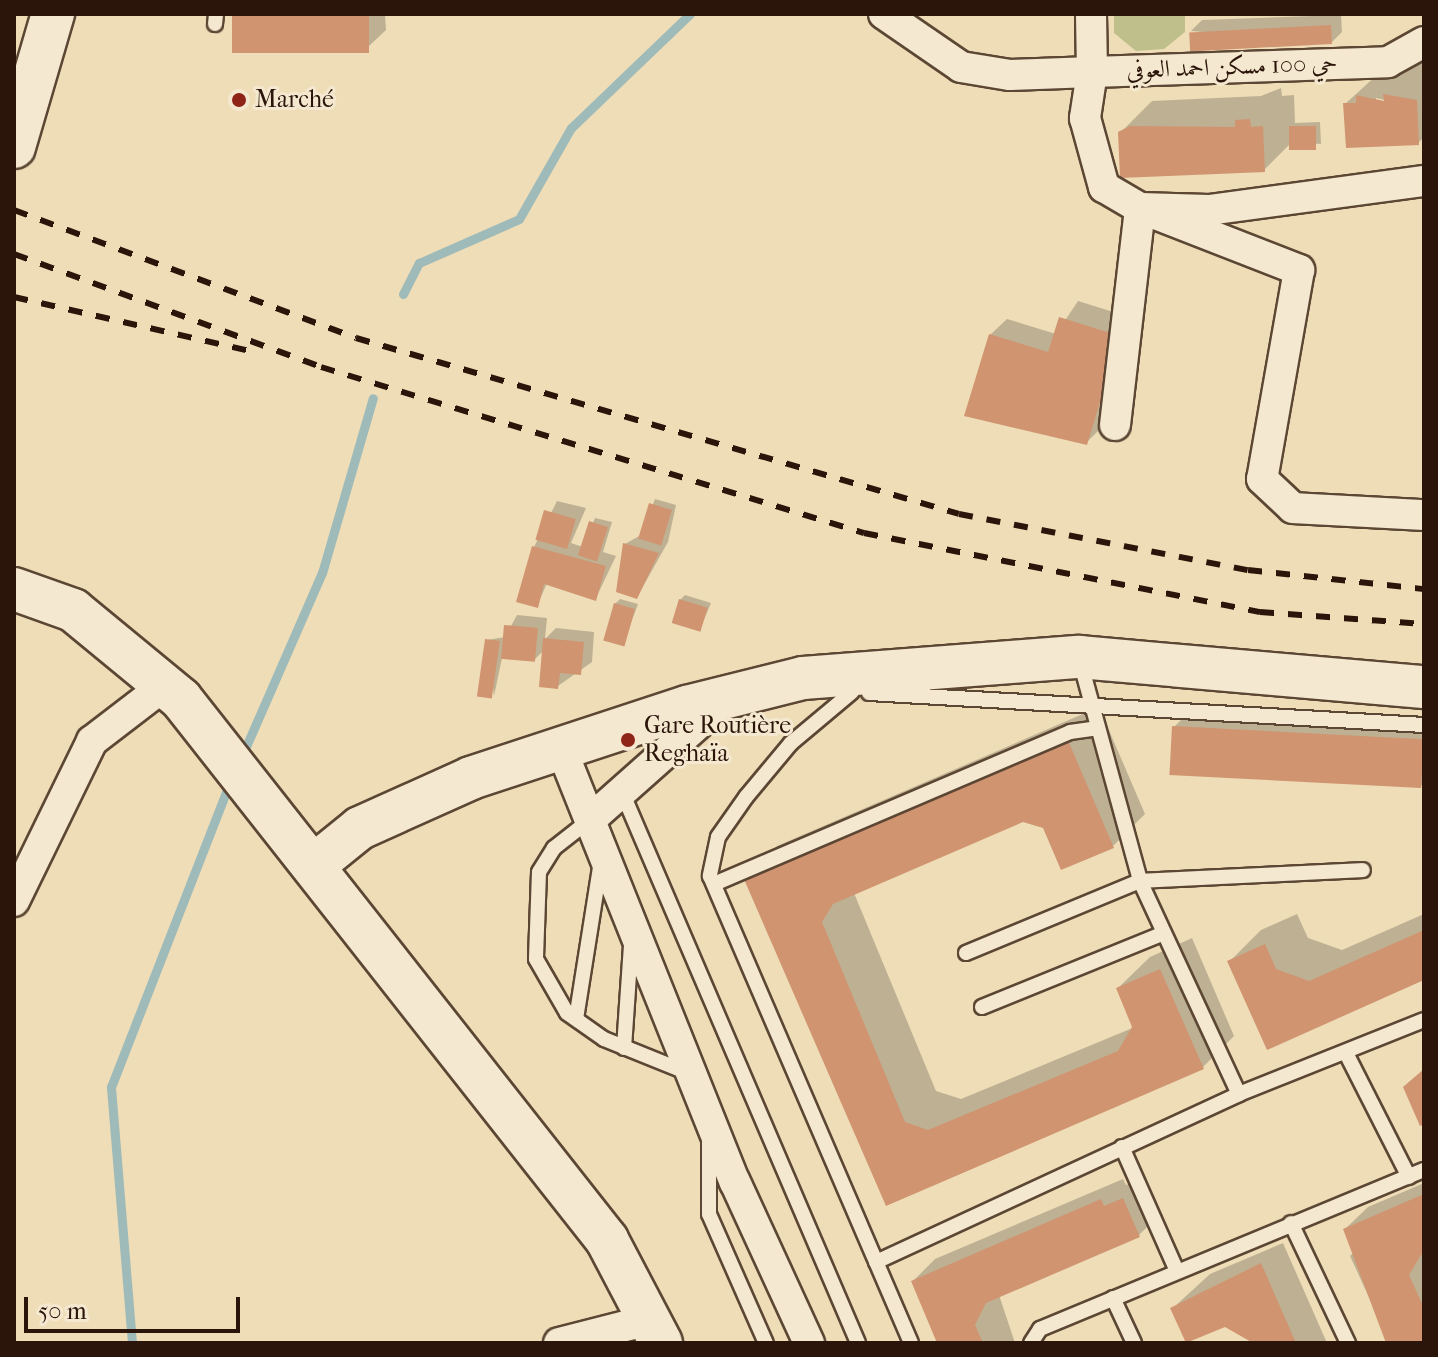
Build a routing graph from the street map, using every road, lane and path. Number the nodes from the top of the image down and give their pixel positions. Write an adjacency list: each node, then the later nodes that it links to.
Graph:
1 (884, 14): 5 (street)
2 (1091, 14): 5 (street, حي 100 مسكن احمد العوفي)
3 (53, 15): 6 (main road)
4 (1424, 42): 5 (street, حي 100 مسكن احمد العوفي)
5 (1092, 72): 8 (street)
6 (14, 147)
7 (1424, 181): 8 (street)
8 (1140, 208): 9 (street); 10 (street)
9 (1115, 425)
10 (1423, 511)
11 (14, 589): 15 (main road)
12 (1079, 657): 13 (main road); 14 (main road); 18 (lane)
13 (803, 678): 16 (lane); 17 (main road)
14 (1424, 687)
15 (173, 692): 25 (main road); 29 (street)
16 (852, 692): 18 (lane); 28 (lane)
17 (725, 700): 21 (main road); 22 (street)
18 (1090, 703): 19 (lane); 20 (lane)
19 (1424, 725)
20 (1097, 728): 27 (lane); 28 (lane)
21 (561, 748): 23 (street); 25 (main road)
22 (622, 791): 23 (street); 52 (lane)
23 (591, 819): 24 (street); 34 (lane)
24 (603, 849): 30 (street); 34 (lane)
25 (313, 866): 48 (main road)
26 (1363, 870): 27 (lane)
27 (1140, 881): 31 (lane); 32 (lane)
28 (714, 884): 45 (lane)
29 (14, 901)
30 (632, 923): 36 (lane); 38 (street)
31 (1164, 933): 33 (lane); 39 (lane)
32 (966, 953)
33 (982, 1007)
34 (576, 1019): 36 (lane)
35 (1424, 1020): 37 (lane)
36 (624, 1048): 38 (lane)
37 (1346, 1053): 39 (lane); 43 (lane)
38 (692, 1074): 40 (street)
39 (1239, 1094): 41 (lane)
40 (710, 1117): 50 (lane); 51 (street)
41 (1122, 1147): 45 (lane); 46 (lane)
42 (1424, 1170): 43 (lane)
43 (1409, 1177): 44 (lane)
44 (1291, 1223): 46 (lane); 56 (lane)
45 (876, 1262): 53 (lane)
46 (1177, 1271): 47 (lane)
47 (1113, 1298): 54 (lane); 55 (lane)
48 (655, 1331): 49 (street)
49 (559, 1343)
50 (766, 1343)
51 (809, 1343)
52 (858, 1343)
53 (911, 1343)
54 (1031, 1343)
55 (1134, 1343)
56 (1348, 1343)

